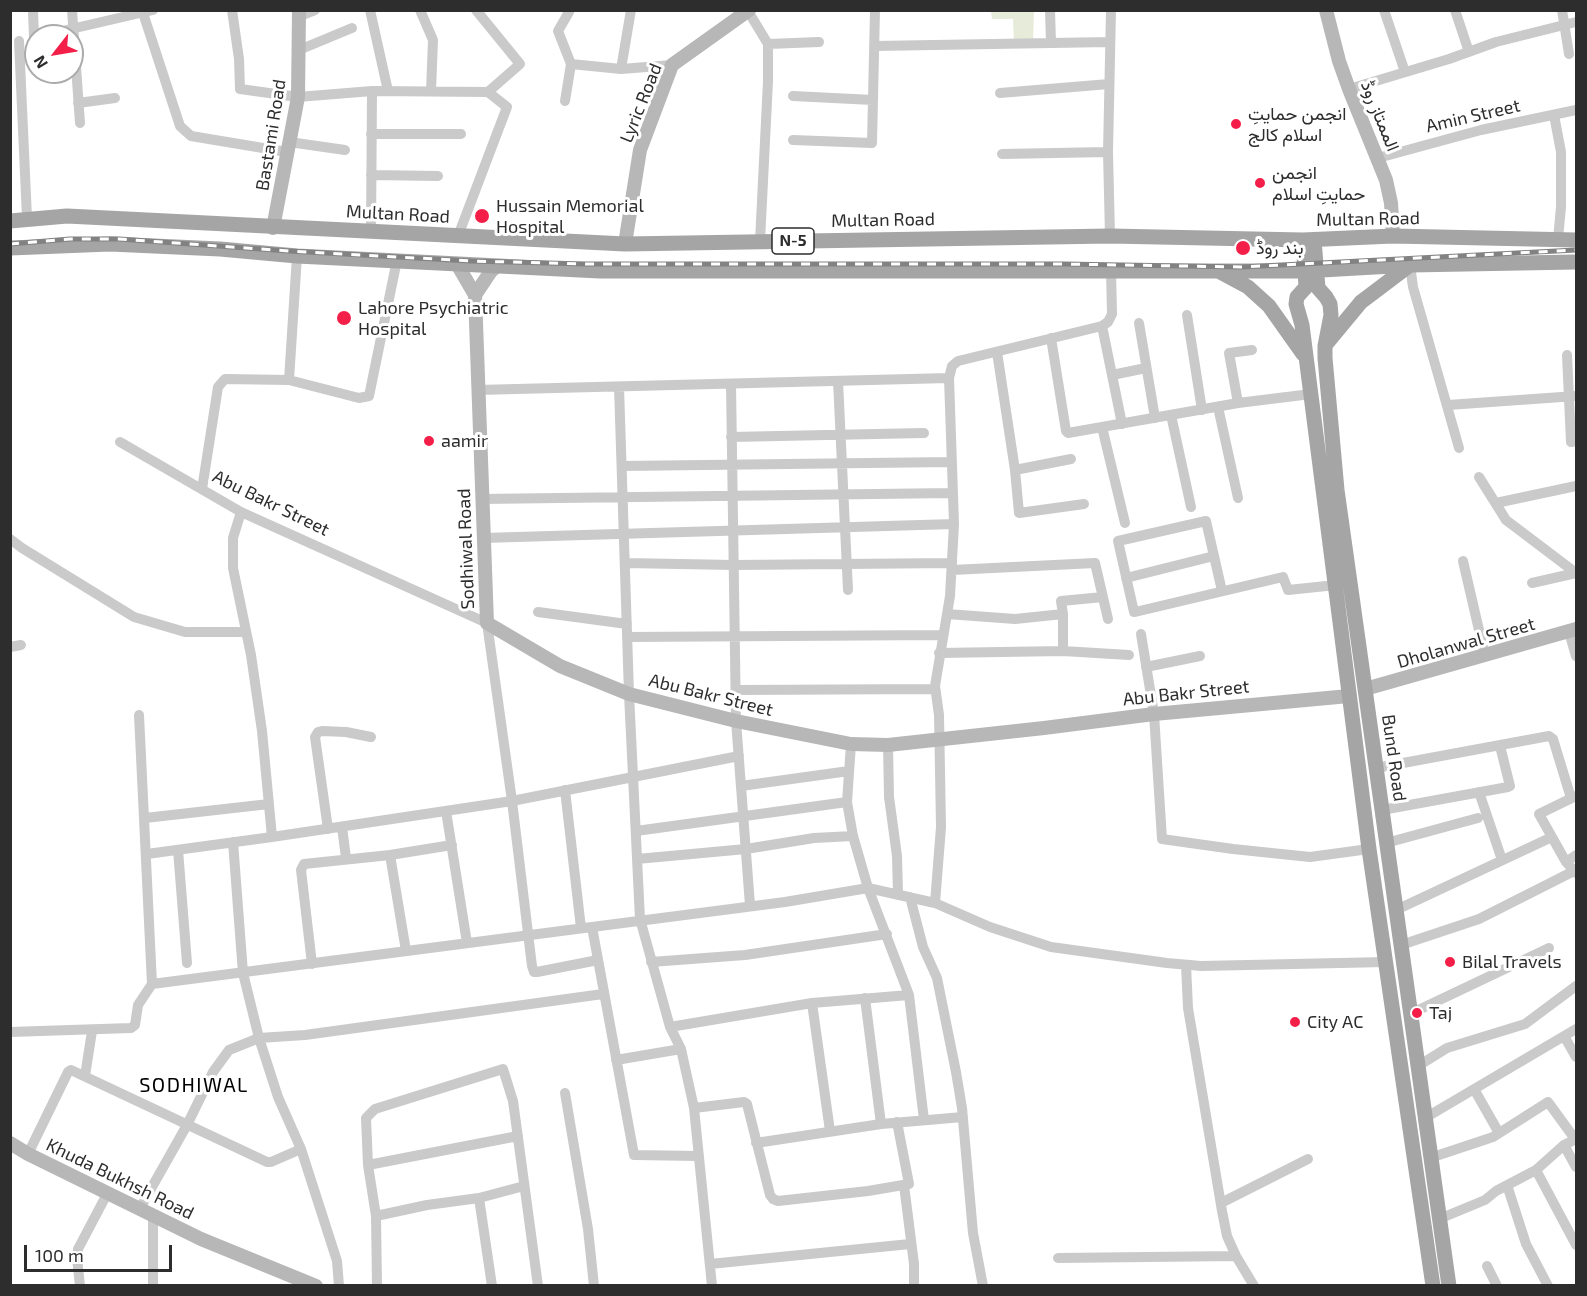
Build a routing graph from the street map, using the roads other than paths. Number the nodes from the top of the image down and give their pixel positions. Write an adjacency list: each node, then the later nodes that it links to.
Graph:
1 (232, 10): 44 (street)
2 (315, 10): 17 (street)
3 (370, 10): 39 (street)
4 (420, 10): 40 (street)
5 (476, 10): 41 (street)
6 (567, 10): 31 (street)
7 (631, 10): 33 (street)
8 (875, 10): 27 (street)
9 (1050, 10): 25 (street)
10 (1111, 10): 24 (street)
11 (1326, 10): 37 (street, الممتاز روڈ)
12 (1384, 10): 34 (street)
13 (1455, 10): 29 (street)
14 (1562, 10): 19 (street)
15 (748, 11): 26 (street); 32 (street, Lyric Road)
16 (148, 12): 20 (street); 55 (street)
17 (300, 13): 28 (street, Bastami Road)
18 (1576, 22): 19 (street)
19 (1564, 24): 29 (street); 30 (street)
20 (84, 26)
21 (352, 28): 28 (street)
22 (15, 42): 62 (street)
23 (819, 42): 26 (street)
24 (1110, 42): 25 (street); 36 (street)
25 (1051, 43): 27 (street)
26 (768, 44): 73 (street)
27 (874, 46): 46 (street)
28 (299, 50): 44 (street, Bastami Road)
29 (1468, 52): 34 (street)
30 (1569, 54)
31 (571, 64): 33 (street); 47 (street)
32 (672, 65): 33 (street); 74 (street, Lyric Road)
33 (621, 69)
34 (1405, 72): 37 (street)
35 (77, 84): 48 (street)
36 (1109, 84): 42 (street); 57 (street)
37 (1349, 89): 59 (street, الممتاز روڈ)
38 (372, 91): 39 (street); 44 (street); 52 (street)
39 (388, 91): 40 (street)
40 (431, 91): 41 (street)
41 (488, 92): 67 (street)
42 (1000, 93)
43 (793, 96): 46 (street)
44 (298, 97): 55 (street, Bastami Road)
45 (115, 98): 48 (street)
46 (873, 100): 54 (street)
47 (565, 101)
48 (78, 103): 51 (street)
49 (1576, 110): 50 (street, Amin Street)
50 (1554, 115): 59 (street, Amin Street); 70 (street)
51 (80, 123)
52 (371, 134): 53 (street); 60 (street)
53 (460, 134)
54 (793, 140)
55 (289, 147): 56 (street); 65 (street, Bastami Road)
56 (345, 150)
57 (1108, 152): 58 (street); 68 (street)
58 (1002, 154)
59 (1378, 158): 69 (street, الممتاز روڈ)
60 (371, 175): 61 (street); 66 (street)
61 (438, 176)
62 (27, 219): 63 (main road, Multan Road / N-5); 64 (main road, Multan Road / N-5)
63 (158, 220): 65 (main road, Multan Road / N-5); 75 (main road)
64 (10, 221)
65 (273, 228): 66 (main road, Multan Road / N-5)
66 (370, 232): 67 (main road, Multan Road / N-5)
67 (458, 236): 74 (main road, Multan Road / N-5)
68 (1110, 236): 71 (main road, Multan Road / N-5); 73 (main road, Multan Road / N-5)
69 (1394, 236): 70 (main road, Multan Road / N-5); 71 (main road, Multan Road / N-5)
70 (1558, 239): 72 (main road, Multan Road / N-5)
71 (1308, 240): 85 (main road, Bund Road)
72 (1576, 240)
73 (760, 241): 74 (main road, Multan Road / N-5)
74 (625, 244)
75 (156, 246): 76 (main road, N-5); 77 (main road, N-5)
76 (10, 248)
77 (297, 256): 78 (main road, N-5); 99 (street)
78 (397, 260): 80 (main road, N-5); 99 (street)
79 (1576, 262): 81 (main road, N-5)
80 (457, 264): 82 (main road, N-5); 86 (street, Sodhiwal Road)
81 (1410, 265): 85 (main road, N-5); 91 (main road); 107 (street)
82 (497, 266): 83 (main road, N-5); 86 (street)
83 (1111, 270): 84 (main road, N-5); 89 (street)
84 (1218, 271): 85 (main road, N-5); 95 (main road)
85 (1310, 271): 91 (main road, Bund Road); 95 (main road, Bund Road)
86 (475, 295): 103 (street, Sodhiwal Road)
87 (1187, 315): 109 (street)
88 (1139, 323): 96 (street)
89 (1102, 326): 90 (street); 97 (street)
90 (1051, 338): 93 (street); 113 (street)
91 (1325, 346): 171 (main road, Bund Road)
92 (1252, 350): 106 (street)
93 (997, 352): 98 (street); 125 (street)
94 (1567, 355): 105 (street)
95 (1305, 357): 104 (main road, Bund Road)
96 (1146, 368): 97 (street); 111 (street)
97 (1112, 375): 112 (street)
98 (949, 378): 100 (street); 121 (street)
99 (290, 380): 128 (street)
100 (838, 381): 101 (street); 115 (street)
101 (731, 384): 102 (street); 116 (street)
102 (619, 387): 103 (street); 124 (street)
103 (477, 390): 134 (street, Sodhiwal Road)
104 (1311, 394): 106 (street); 155 (main road, Bund Road)
105 (1573, 396): 107 (street); 117 (street)
106 (1238, 404): 108 (street)
107 (1448, 405): 119 (street)
108 (1218, 407): 109 (street); 133 (street)
109 (1202, 410): 110 (street)
110 (1172, 415): 111 (street); 137 (street)
111 (1155, 418): 112 (street)
112 (1122, 424): 113 (street)
113 (1102, 427): 139 (street)
114 (924, 433): 115 (street)
115 (841, 434): 116 (street); 122 (street)
116 (731, 437): 123 (street)
117 (1576, 441)
118 (120, 442): 128 (street, Abu Bakr Street)
119 (1459, 448)
120 (1071, 459): 125 (street)
121 (951, 462): 122 (street); 130 (street)
122 (842, 463): 123 (street); 129 (street)
123 (732, 464): 124 (street); 131 (street)
124 (622, 466): 132 (street)
125 (1016, 470): 136 (street)
126 (1479, 477): 135 (street)
127 (1576, 486): 135 (street)
128 (202, 489): 138 (street, Abu Bakr Street)
129 (843, 493): 130 (street); 131 (street); 141 (street)
130 (953, 493): 140 (street)
131 (732, 495): 132 (street); 142 (street)
132 (623, 498): 134 (street); 143 (street)
133 (1238, 498)
134 (482, 499): 144 (street, Sodhiwal Road)
135 (1496, 503): 152 (street)
136 (1084, 504)
137 (1191, 507)
138 (241, 512): 163 (street, Abu Bakr Street); 166 (street)
139 (1125, 523)
140 (954, 524): 141 (street); 151 (street)
141 (844, 527): 142 (street); 149 (street)
142 (734, 532): 143 (street); 150 (street)
143 (624, 533): 144 (street); 148 (street)
144 (483, 538): 163 (street, Sodhiwal Road)
145 (10, 539): 166 (street)
146 (1214, 556): 153 (street); 153 (street); 157 (street)
147 (1463, 561): 176 (street)
148 (625, 563): 150 (street); 164 (street)
149 (847, 564): 150 (street); 151 (street); 156 (street)
150 (734, 565): 169 (street)
151 (952, 566): 158 (street); 160 (street)
152 (1576, 573): 154 (street)
153 (1126, 578): 157 (street)
154 (1532, 583)
155 (1336, 585): 157 (street); 172 (main road, Bund Road)
156 (848, 590)
157 (1222, 591)
158 (1103, 597): 161 (street); 162 (street)
159 (538, 612): 164 (street)
160 (947, 614): 161 (street); 168 (street)
161 (1063, 614): 173 (street)
162 (1108, 619)
163 (487, 623): 183 (street, Abu Bakr Street); 201 (street, Sodhiwal Road)
164 (627, 624): 170 (street)
165 (1573, 631): 176 (street, Dholanwal Street); 177 (street)
166 (246, 632): 203 (street)
167 (1141, 634): 179 (street)
168 (943, 635): 169 (street); 174 (street)
169 (734, 636): 170 (street); 182 (street)
170 (627, 637): 183 (street)
171 (1360, 647): 172 (main road); 181 (main road, Bund Road)
172 (1344, 649): 184 (main road, Bund Road)
173 (1063, 651): 174 (street); 175 (street)
174 (939, 653): 180 (street)
175 (1129, 655)
176 (1485, 656): 181 (street, Dholanwal Street)
177 (1576, 656)
178 (1200, 657): 179 (street)
179 (1146, 667): 185 (street)
180 (935, 689): 182 (street); 189 (street)
181 (1365, 689): 194 (main road, Bund Road)
182 (736, 690): 187 (street)
183 (629, 694): 187 (street, Abu Bakr Street); 196 (street)
184 (1349, 696): 185 (street, Abu Bakr Street); 219 (main road, Bund Road)
185 (1154, 714): 189 (street, Abu Bakr Street); 219 (street)
186 (139, 715): 207 (street)
187 (736, 721): 190 (street, Abu Bakr Street); 193 (street)
188 (371, 737): 210 (street)
189 (940, 740): 191 (street, Abu Bakr Street); 232 (street)
190 (851, 744): 191 (street, Abu Bakr Street); 195 (street)
191 (888, 745): 230 (street)
192 (1500, 746): 194 (street); 199 (street); 200 (street)
193 (739, 756): 196 (street); 197 (street)
194 (1376, 768): 204 (main road, Bund Road)
195 (849, 771): 197 (street); 202 (street)
196 (633, 776): 198 (street); 211 (street)
197 (741, 786): 206 (street)
198 (565, 790): 201 (street); 236 (street)
199 (1479, 792): 204 (street); 226 (street)
200 (1574, 797): 214 (street)
201 (512, 801): 205 (street); 238 (street, Sodhiwal Road)
202 (847, 802): 206 (street); 212 (street)
203 (269, 804): 207 (street); 213 (street)
204 (1382, 810): 216 (main road, Bund Road)
205 (446, 811): 209 (street); 217 (street)
206 (744, 817): 211 (street); 218 (street)
207 (145, 818): 221 (street)
208 (1478, 818): 216 (street)
209 (342, 827): 210 (street); 224 (street)
210 (328, 829): 213 (street)
211 (636, 831): 225 (street)
212 (853, 836): 218 (street); 229 (street)
213 (272, 837): 215 (street)
214 (1552, 837): 226 (street); 227 (street)
215 (233, 843): 220 (street); 249 (street)
216 (1386, 843): 234 (main road, Bund Road)
217 (452, 845): 222 (street); 239 (street)
218 (746, 849): 225 (street); 233 (street)
219 (1369, 849): 245 (main road, Bund Road)
220 (178, 850): 221 (street); 246 (street)
221 (147, 854): 250 (street)
222 (390, 855): 224 (street); 242 (street)
223 (1576, 855): 227 (street)
224 (346, 858): 247 (street)
225 (637, 859): 235 (street)
226 (1502, 860): 234 (street)
227 (1566, 862): 228 (street)
228 (1575, 872): 240 (street)
229 (868, 888): 230 (street); 233 (street); 237 (street)
230 (898, 894): 231 (street)
231 (910, 897): 232 (street); 271 (street)
232 (935, 903): 248 (street)
233 (750, 905): 235 (street)
234 (1396, 910): 240 (main road, Bund Road)
235 (640, 920): 236 (street); 244 (street)
236 (586, 928): 238 (street); 243 (street)
237 (886, 934): 244 (street); 253 (street)
238 (528, 935): 239 (street); 243 (street, Sodhiwal Road)
239 (467, 943): 242 (street)
240 (1401, 945): 256 (main road, Bund Road)
241 (1549, 948): 256 (street)
242 (406, 951): 247 (street)
243 (598, 960): 252 (street)
244 (651, 962): 257 (street)
245 (1386, 962): 248 (street); 320 (main road, Bund Road)
246 (188, 963)
247 (312, 964): 249 (street)
248 (1186, 965): 297 (street)
249 (243, 973): 250 (street); 262 (street)
250 (152, 984): 259 (street)
251 (1576, 986): 266 (street)
252 (603, 994): 262 (street); 265 (street)
253 (909, 995): 254 (street); 273 (street)
254 (865, 998): 255 (street); 275 (street)
255 (812, 1003): 257 (street); 277 (street)
256 (1410, 1014): 266 (main road, Bund Road)
257 (669, 1027): 263 (street)
258 (1576, 1029): 261 (street)
259 (92, 1031): 260 (street); 267 (street)
260 (10, 1032)
261 (1564, 1036): 264 (street); 268 (street)
262 (259, 1038): 276 (street); 284 (street)
263 (681, 1049): 265 (street); 270 (street)
264 (1576, 1057)
265 (616, 1060): 286 (street)
266 (1418, 1066): 272 (main road, Bund Road)
267 (84, 1076): 276 (street); 285 (street)
268 (1474, 1089): 272 (street); 278 (street)
269 (565, 1093): 315 (street)
270 (694, 1108): 282 (street); 286 (street)
271 (963, 1117): 273 (street); 318 (street)
272 (1425, 1118): 287 (main road, Bund Road)
273 (924, 1120): 274 (street)
274 (897, 1122): 275 (street); 292 (street)
275 (881, 1124): 277 (street)
276 (187, 1125): 284 (street); 298 (street)
277 (830, 1131): 282 (street)
278 (1499, 1133): 280 (street); 287 (street)
279 (518, 1136): 289 (street); 289 (street); 294 (street)
280 (1576, 1139): 283 (street)
281 (10, 1143): 285 (street, Khuda Bukhsh Road)
282 (756, 1143): 292 (street)
283 (1564, 1145): 290 (street); 291 (street)
284 (301, 1149): 311 (street)
285 (28, 1154): 295 (street, Khuda Bukhsh Road)
286 (698, 1156): 306 (street)
287 (1430, 1158): 301 (main road, Bund Road)
288 (1308, 1159): 297 (street)
289 (368, 1165): 300 (street)
290 (1576, 1167)
291 (1536, 1170): 293 (street); 303 (street)
292 (904, 1185): 302 (street)
293 (1507, 1185): 301 (street); 323 (street)
294 (524, 1186): 296 (street); 314 (street)
295 (107, 1194): 298 (street, Khuda Bukhsh Road); 308 (street)
296 (479, 1198): 300 (street); 313 (street)
297 (1221, 1203): 304 (street)
298 (140, 1210): 299 (street, Khuda Bukhsh Road)
299 (153, 1216): 309 (street); 310 (street, Khuda Bukhsh Road)
300 (376, 1216): 312 (street)
301 (1439, 1219): 321 (main road, Bund Road)
302 (910, 1244): 306 (street); 317 (street)
303 (1576, 1245)
304 (1236, 1256): 305 (street); 319 (street)
305 (1058, 1258)
306 (710, 1264): 316 (street)
307 (1487, 1266): 322 (street)
308 (80, 1286)
309 (153, 1286)
310 (316, 1286)
311 (339, 1286)
312 (377, 1286)
313 (492, 1286)
314 (538, 1286)
315 (594, 1286)
316 (712, 1286)
317 (914, 1286)
318 (983, 1286)
319 (1254, 1286)
320 (1433, 1286)
321 (1449, 1286)
322 (1497, 1286)
323 (1548, 1286)

